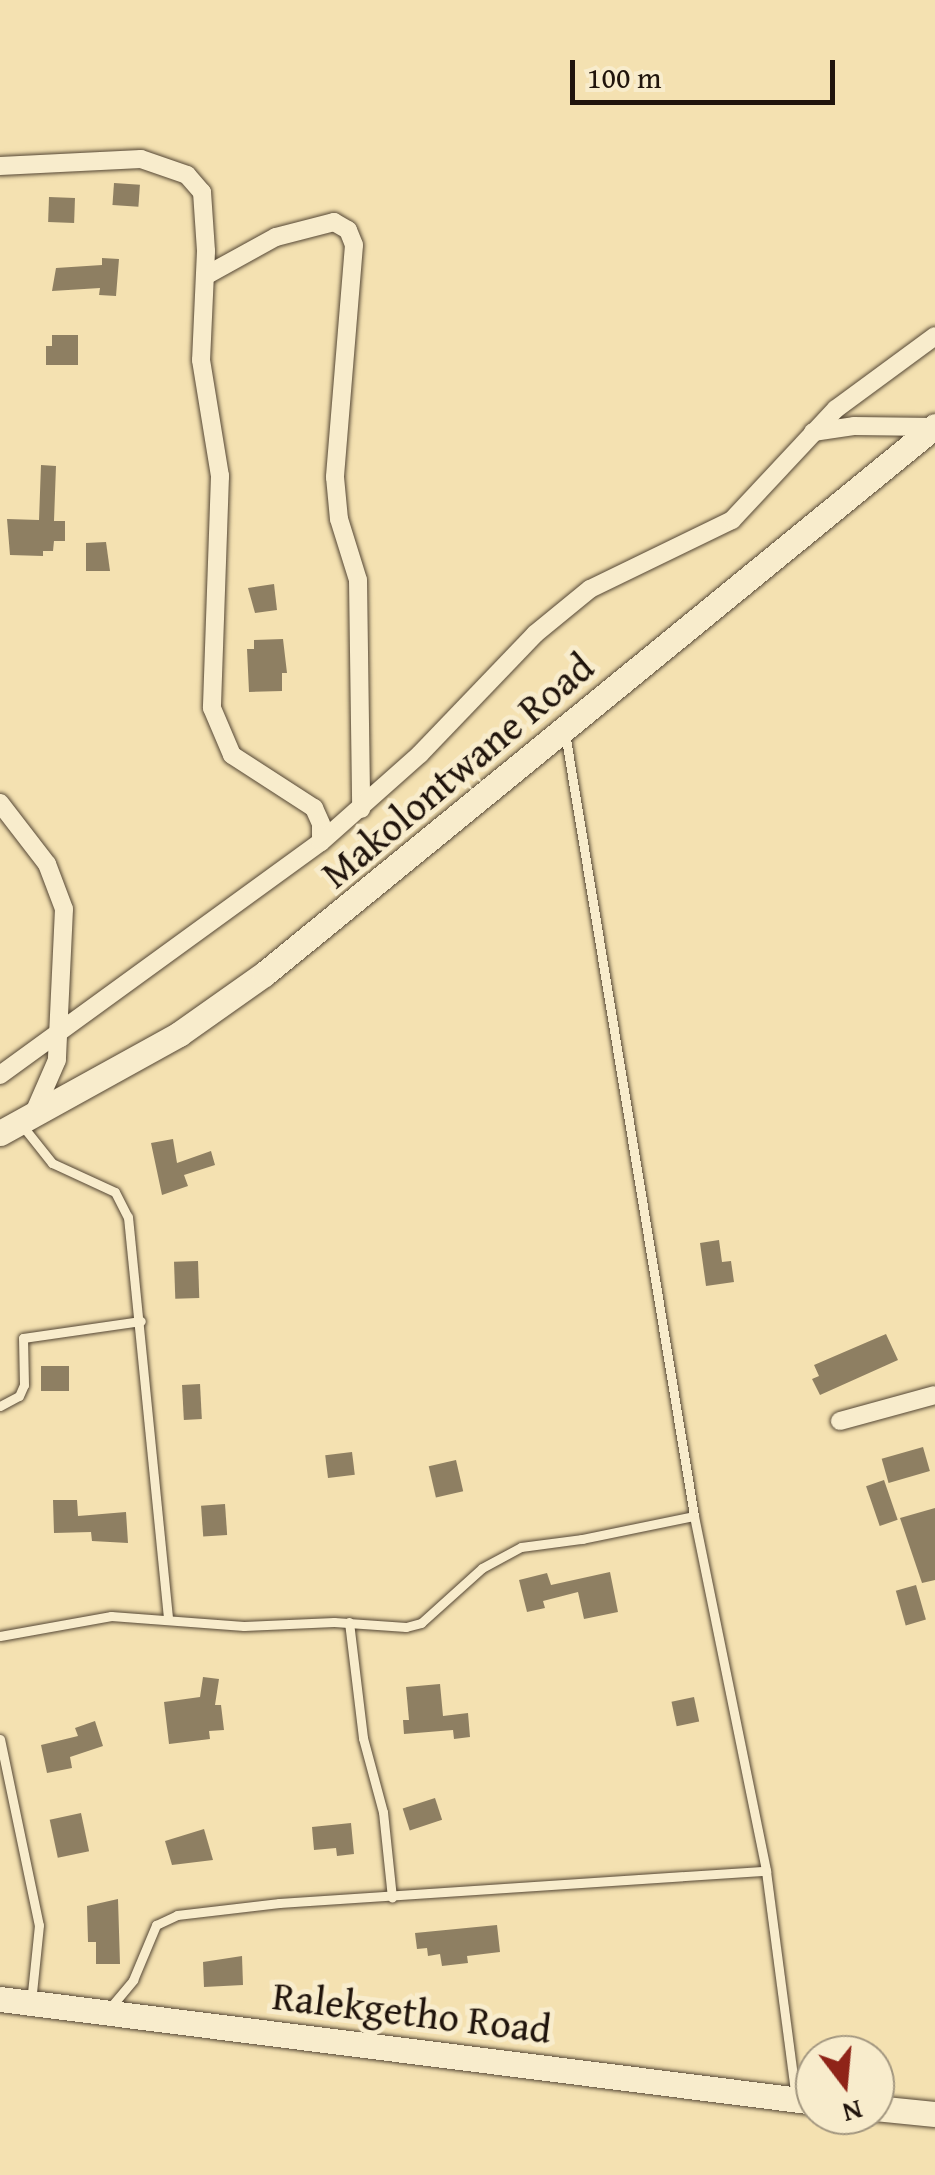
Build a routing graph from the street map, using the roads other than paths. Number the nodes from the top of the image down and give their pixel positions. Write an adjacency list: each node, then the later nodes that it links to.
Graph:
1 (0, 166): 2 (street)
2 (205, 276): 8 (street); 9 (street)
3 (935, 336): 5 (street)
4 (935, 426): 5 (street); 6 (main road, Makolontwane Road)
5 (814, 432): 8 (street)
6 (565, 730): 12 (main road, Makolontwane Road); 17 (lane)
7 (0, 803): 10 (street)
8 (361, 809): 9 (street)
9 (321, 842): 10 (street)
10 (60, 1032): 11 (street); 12 (street)
11 (0, 1075)
12 (18, 1123): 13 (lane)
13 (140, 1322): 15 (lane); 18 (lane)
14 (935, 1395): 16 (street)
15 (0, 1406)
16 (840, 1421)
17 (694, 1516): 19 (lane); 22 (lane)
18 (168, 1619): 19 (lane); 20 (lane)
19 (349, 1622): 23 (lane)
20 (0, 1636)
21 (0, 1739): 25 (lane)
22 (766, 1871): 23 (lane); 27 (lane)
23 (392, 1898): 26 (lane)
24 (0, 1999): 25 (main road, Ralekgetho Road)
25 (30, 2002): 26 (main road, Ralekgetho Road)
26 (107, 2011): 28 (main road, Ralekgetho Road)
27 (795, 2038)
28 (795, 2101)
29 (895, 2110): 30 (main road)
30 (935, 2114)

